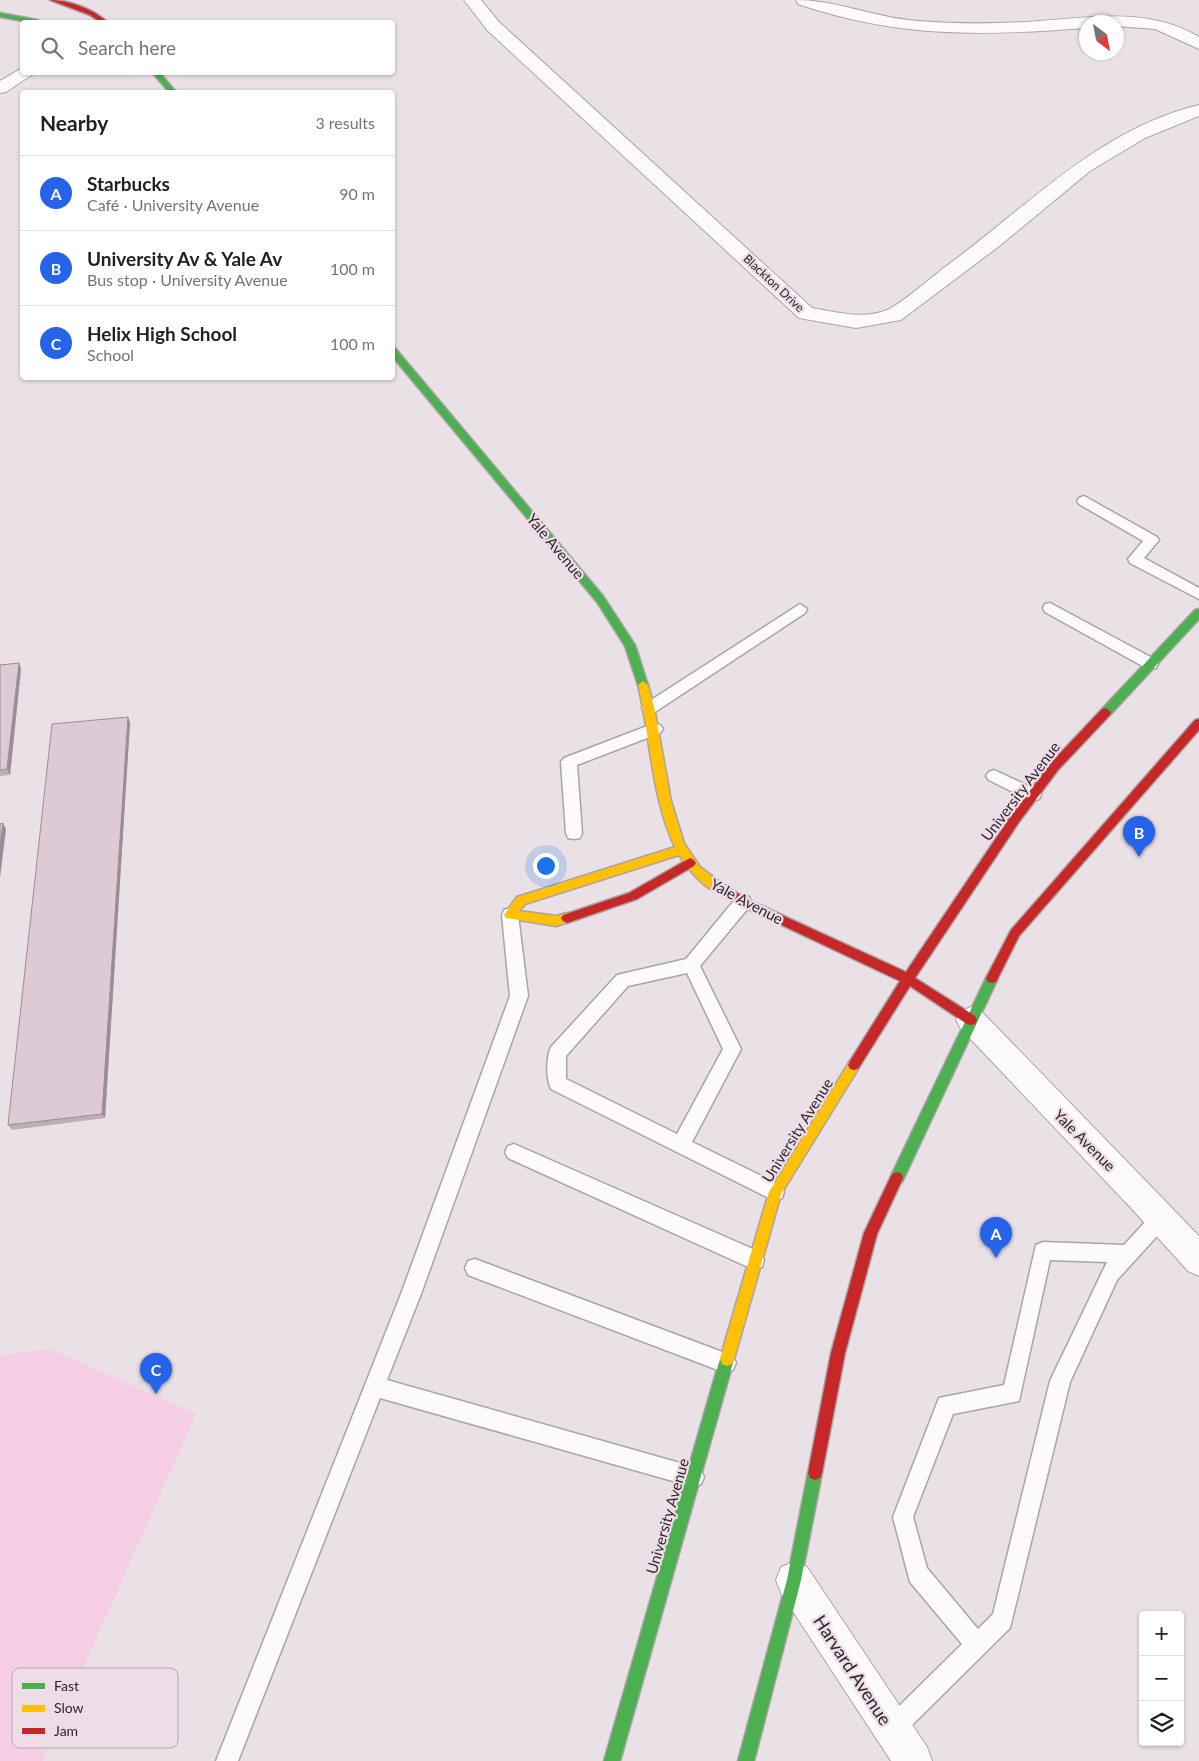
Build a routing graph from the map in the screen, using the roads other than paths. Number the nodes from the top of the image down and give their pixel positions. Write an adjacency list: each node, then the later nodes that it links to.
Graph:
1 (53, 0): 6 (main road)
2 (472, 0): 14 (street, Blackton Drive)
3 (804, 0): 8 (street)
4 (0, 15): 5 (main road)
5 (26, 20)
6 (101, 20)
7 (1124, 20): 9 (street)
8 (1079, 23)
9 (1199, 44)
10 (23, 75): 12 (street)
11 (157, 75): 13 (main road)
12 (0, 88)
13 (171, 90)
14 (1199, 110)
15 (395, 354): 22 (main road, Yale Avenue)
16 (1084, 501): 17 (lane)
17 (1199, 594)
18 (1050, 608): 21 (lane)
19 (800, 609): 22 (lane)
20 (1199, 613): 21 (main road, University Avenue)
21 (1150, 664): 26 (main road, University Avenue)
22 (650, 708): 24 (main road, Yale Avenue)
23 (1199, 723): 34 (main road)
24 (654, 729): 27 (lane); 28 (main road, Yale Avenue)
25 (994, 776): 26 (lane)
26 (1033, 795): 33 (main road, University Avenue)
27 (574, 833)
28 (683, 849): 29 (main road, Yale Avenue); 31 (main road)
29 (690, 862): 30 (main road, Yale Avenue); 31 (main road)
30 (743, 902): 32 (lane); 33 (main road, Yale Avenue)
31 (510, 915): 44 (lane)
32 (691, 965): 35 (lane); 35 (lane)
33 (908, 979): 34 (main road, Yale Avenue); 37 (main road, University Avenue)
34 (970, 1020): 38 (street, Yale Avenue); 46 (main road)
35 (681, 1145): 37 (lane)
36 (514, 1152): 40 (lane)
37 (776, 1192): 40 (main road, University Avenue)
38 (1162, 1217): 39 (lane); 41 (street, Yale Avenue)
39 (1128, 1254): 47 (lane); 47 (lane)
40 (756, 1260): 43 (main road, University Avenue)
41 (1199, 1260)
42 (475, 1268): 43 (lane)
43 (726, 1363): 45 (main road, University Avenue)
44 (374, 1386): 45 (lane); 49 (lane)
45 (694, 1477): 50 (main road, University Avenue)
46 (794, 1580): 48 (street, Harvard Avenue); 51 (main road)
47 (977, 1644): 48 (lane)
48 (892, 1729): 52 (street, Harvard Avenue)
49 (227, 1761)
50 (612, 1761)
51 (746, 1761)
52 (913, 1761)

